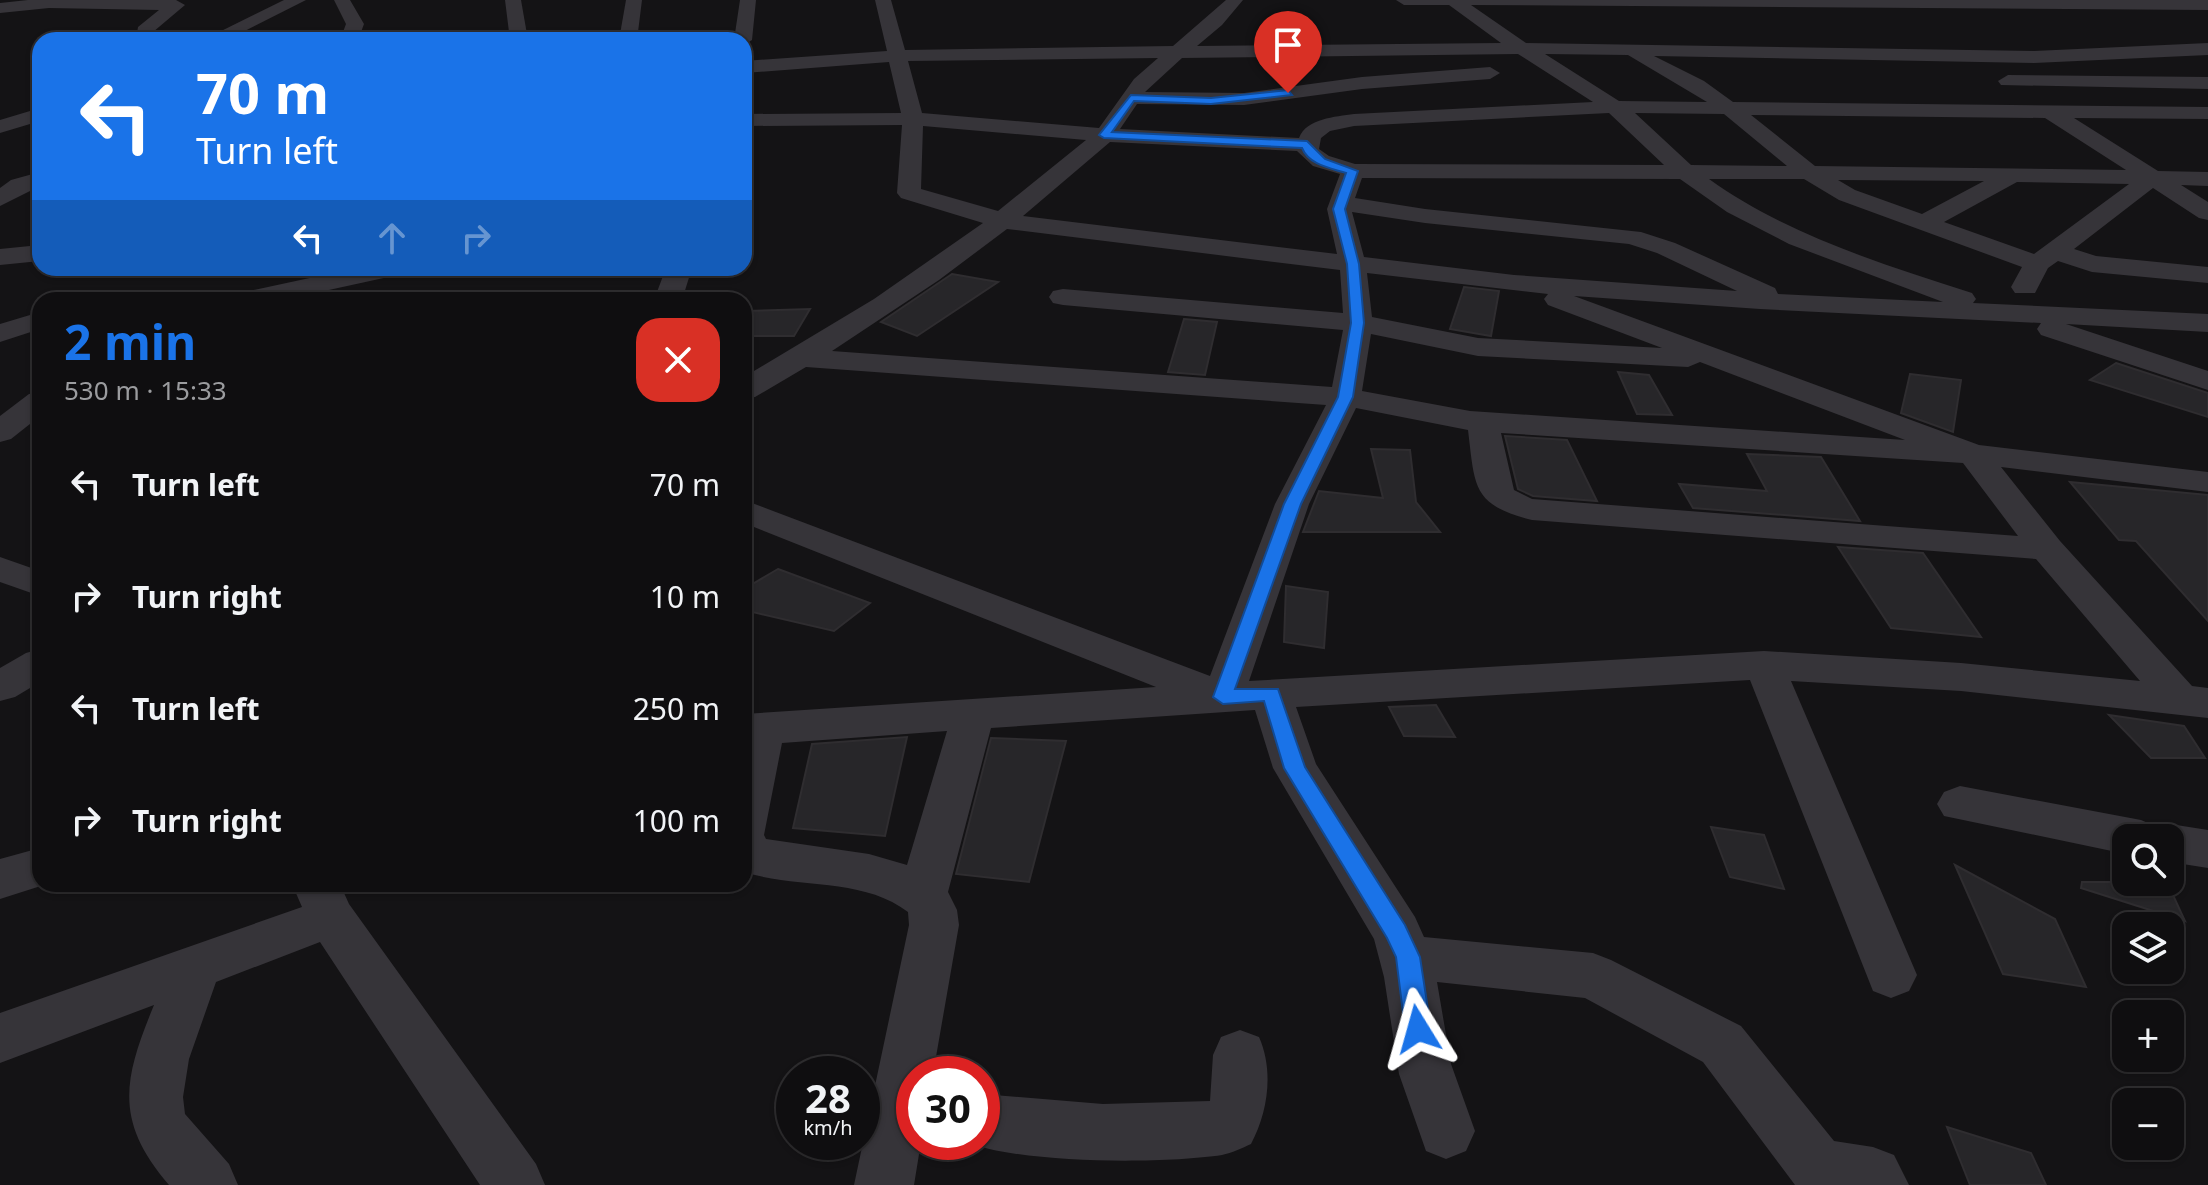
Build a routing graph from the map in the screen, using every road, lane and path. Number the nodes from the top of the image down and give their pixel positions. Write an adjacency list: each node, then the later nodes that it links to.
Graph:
1 (298, 0): 22 (street)
2 (344, 0): 23 (street)
3 (634, 0): 25 (street)
4 (748, 0): 26 (street)
5 (883, 0): 34 (street)
6 (1235, 0): 31 (street)
7 (1404, 0): 8 (street)
8 (1454, 0): 9 (street); 28 (street)
9 (1555, 0): 10 (street); 29 (street)
10 (1881, 0): 12 (street); 35 (street)
11 (516, 1): 24 (street)
12 (2049, 1): 13 (street); 18 (street)
13 (2126, 2): 16 (street); 19 (street)
14 (180, 4): 15 (street); 21 (street)
15 (73, 5): 17 (street); 20 (street)
16 (2208, 5)
17 (0, 8)
18 (2101, 23)
19 (2182, 23)
20 (27, 24)
21 (144, 32)
22 (229, 32)
23 (352, 32)
24 (518, 32)
25 (629, 32)
26 (744, 32)
27 (2128, 35): 32 (street)
28 (1521, 48): 29 (street); 31 (street); 38 (street)
29 (1624, 49): 33 (street); 45 (street)
30 (2208, 49): 32 (street)
31 (1177, 52): 34 (street); 43 (street)
32 (2169, 52): 35 (street); 36 (street)
33 (1833, 53): 35 (street); 39 (street)
34 (897, 56): 37 (street); 50 (street)
35 (1967, 56): 40 (street)
36 (2208, 65)
37 (752, 66)
38 (1558, 69): 43 (street); 44 (street)
39 (1858, 72)
40 (2005, 81): 41 (street); 47 (street)
41 (2208, 83)
42 (1883, 90): 46 (street)
43 (1131, 98): 53 (street)
44 (1614, 107): 45 (street); 54 (street); 56 (street)
45 (1728, 108): 46 (street); 57 (street)
46 (1907, 109): 47 (street)
47 (2051, 112): 48 (street); 59 (street)
48 (2208, 113)
49 (32, 117): 52 (street)
50 (913, 119): 51 (street); 53 (street); 65 (street)
51 (752, 120)
52 (0, 127)
53 (1104, 135): 54 (street); 65 (street)
54 (1307, 145): 55 (street)
55 (1353, 171): 56 (street); 63 (street)
56 (1686, 172): 57 (street); 79 (street)
57 (1810, 173): 58 (street); 66 (street)
58 (2013, 175): 59 (street); 66 (street)
59 (2152, 178): 60 (street); 64 (street); 69 (street)
60 (2208, 179)
61 (32, 181): 62 (street)
62 (0, 199)
63 (1341, 203): 70 (street); 78 (street)
64 (2208, 213)
65 (1004, 221): 70 (street); 84 (street)
66 (1922, 224): 69 (street)
67 (32, 254): 68 (street)
68 (0, 257)
69 (2046, 258): 71 (street); 79 (street)
70 (1353, 264): 74 (street); 81 (street)
71 (2208, 275)
72 (356, 276): 75 (street)
73 (396, 276): 76 (street)
74 (1514, 283): 78 (street); 85 (street)
75 (282, 292)
76 (380, 292)
77 (1063, 297): 81 (street)
78 (1777, 302): 79 (street)
79 (2010, 315): 82 (street); 86 (street)
80 (32, 323): 83 (street)
81 (1358, 323): 85 (street); 88 (street)
82 (2208, 323)
83 (0, 333)
84 (803, 358): 87 (street); 88 (street)
85 (1726, 360): 92 (street)
86 (2208, 381)
87 (752, 386)
88 (1346, 397): 90 (street); 102 (street)
89 (32, 407): 91 (street)
90 (1483, 422): 92 (street); 95 (street)
91 (0, 432)
92 (1973, 454): 93 (street); 95 (street)
93 (2208, 482)
94 (752, 514): 102 (street)
95 (2047, 549): 103 (street)
96 (0, 569): 97 (street)
97 (32, 581)
98 (1764, 665): 101 (street); 103 (street); 117 (street)
99 (32, 668): 100 (street)
100 (0, 687)
101 (1271, 694): 102 (street); 115 (street)
102 (1223, 697): 104 (street)
103 (2194, 702)
104 (973, 714): 105 (street); 113 (street)
105 (754, 730)
106 (1960, 804): 107 (street)
107 (2112, 833)
108 (2184, 845): 109 (street)
109 (2208, 849)
110 (752, 855): 113 (street)
111 (32, 869): 112 (street)
112 (0, 879)
113 (923, 895): 120 (street)
114 (324, 900): 116 (street); 125 (street)
115 (1408, 957): 122 (street); 127 (street)
116 (195, 968): 118 (street); 124 (street)
117 (1891, 975)
118 (0, 1038)
119 (1240, 1055): 121 (street)
120 (914, 1056)
121 (1000, 1123)
122 (1446, 1131)
123 (896, 1144): 126 (street)
124 (208, 1185)
125 (515, 1185)
126 (884, 1185)
127 (1879, 1185)

